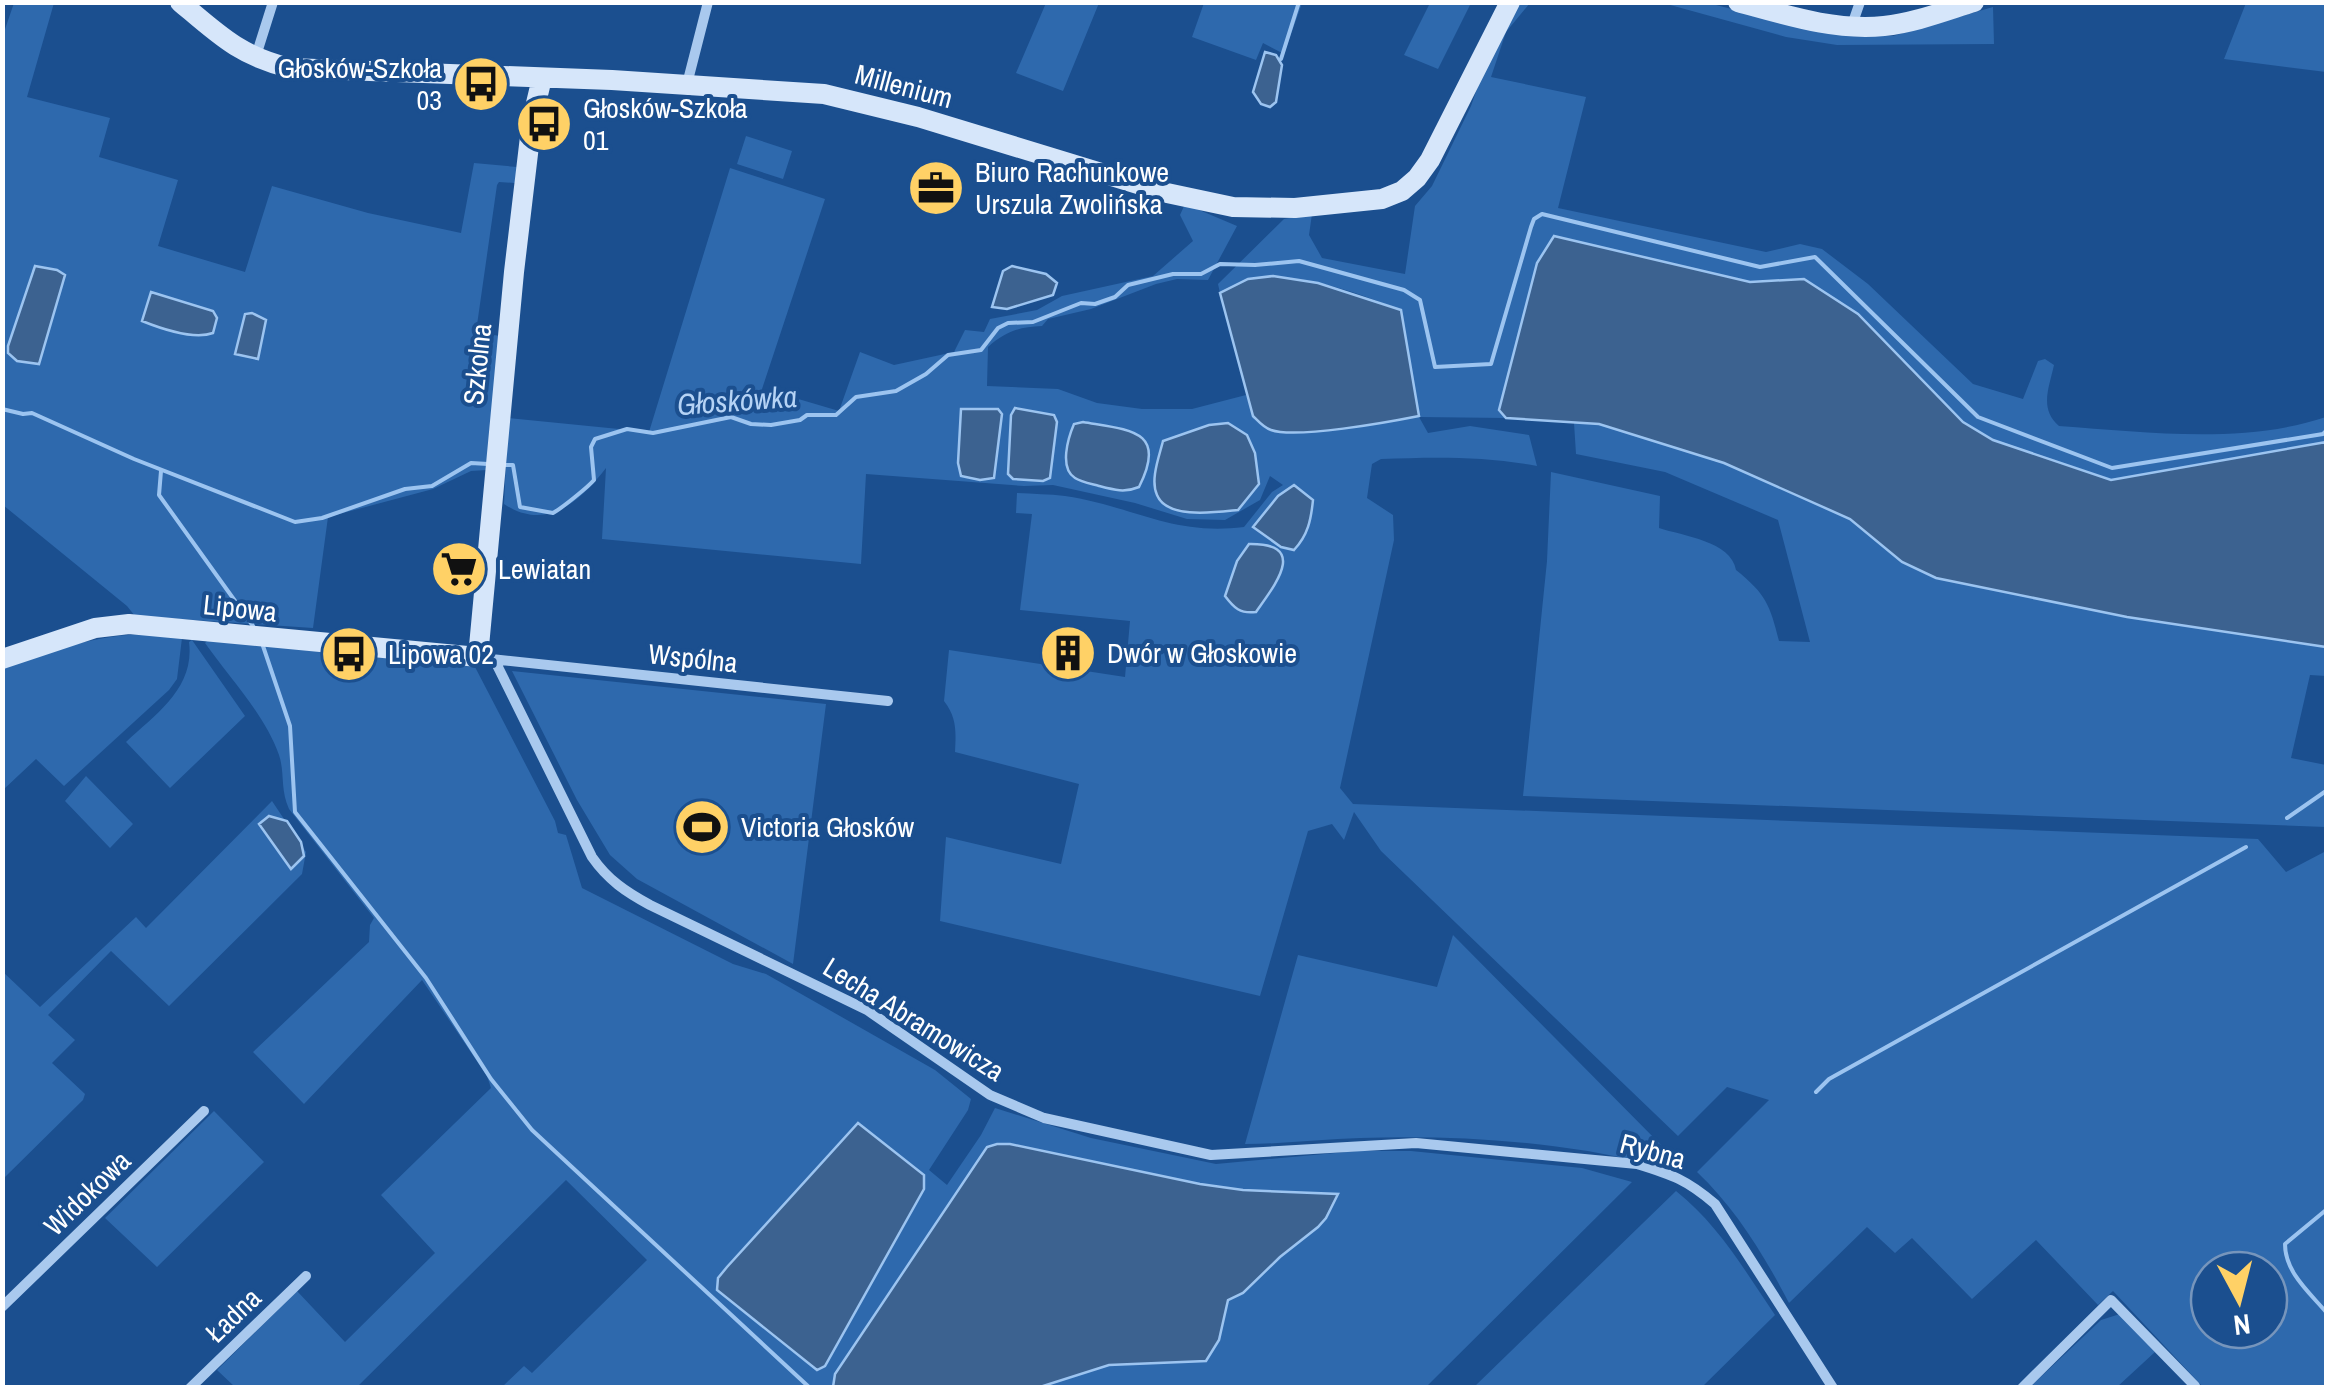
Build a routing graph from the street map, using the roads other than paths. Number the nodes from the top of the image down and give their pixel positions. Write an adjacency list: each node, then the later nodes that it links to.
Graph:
1 (180, 2): 9 (street, Millenium)
2 (273, 2): 9 (street)
3 (708, 2): 11 (street)
4 (1510, 2): 11 (street, Millenium)
5 (1738, 2): 8 (street)
6 (1860, 2): 8 (street)
7 (1974, 2): 8 (street)
8 (1852, 26)
9 (254, 59): 10 (street, Millenium)
10 (542, 78): 11 (street, Millenium); 12 (street, Szkolna)
11 (687, 84)
12 (486, 658): 13 (street, Lipowa); 14 (street, Wspólna); 16 (street, Lecha Abramowicza)
13 (2, 659)
14 (888, 701)
15 (204, 1110): 18 (street, Widokowa)
16 (1416, 1143): 21 (street, Rybna)
17 (306, 1276): 20 (street, Ładna)
18 (2, 1307)
19 (2196, 1386): 22 (street)
20 (190, 1388)
21 (1833, 1388)
22 (2022, 1388)

